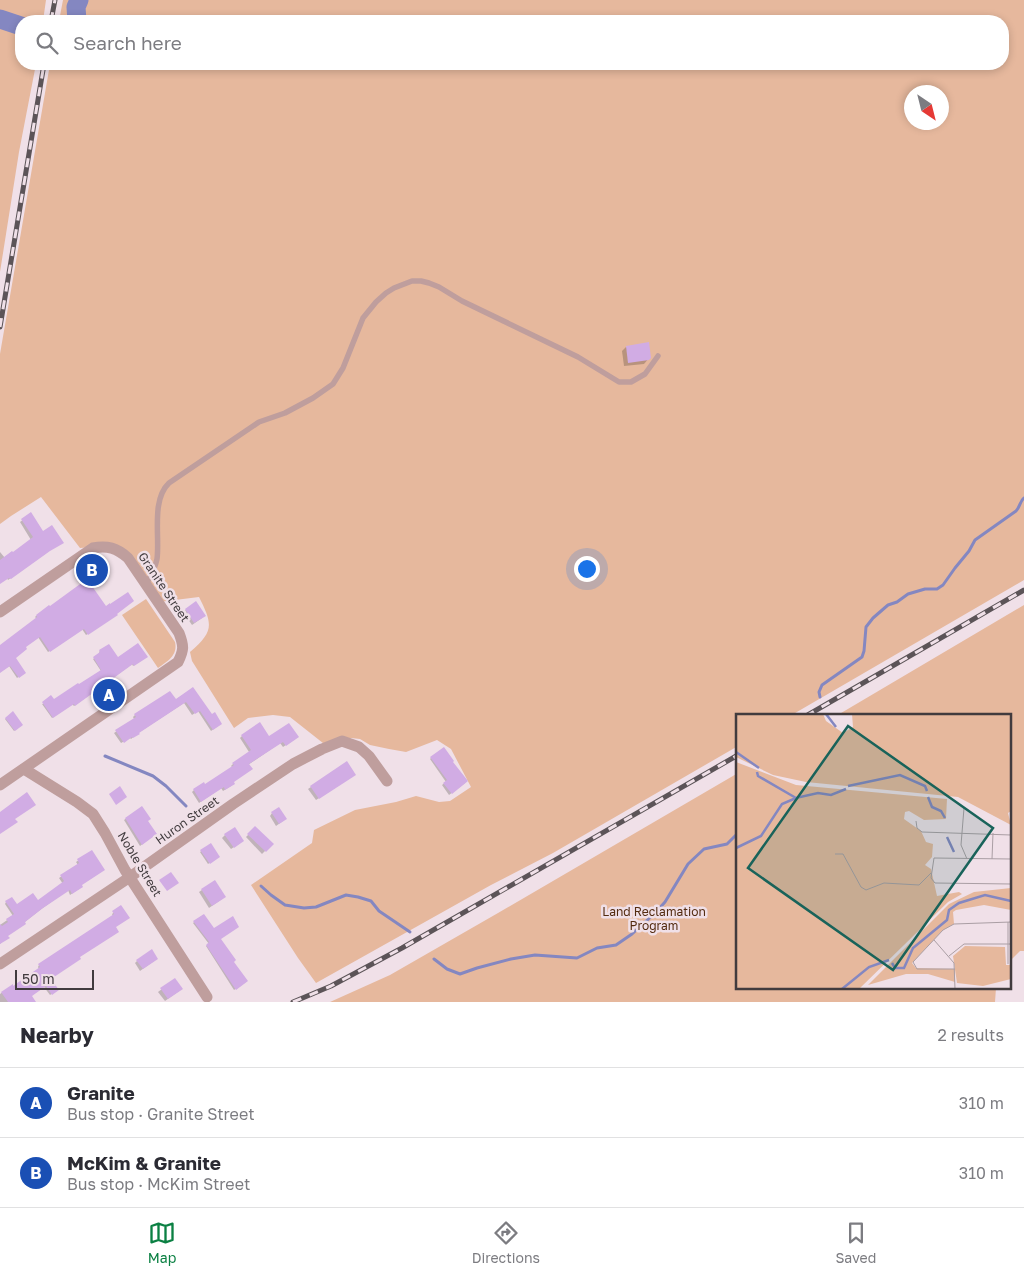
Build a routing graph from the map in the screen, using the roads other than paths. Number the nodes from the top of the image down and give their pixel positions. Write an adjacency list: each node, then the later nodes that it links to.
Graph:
1 (658, 356): 2 (lane)
2 (146, 584): 3 (street, Granite Street); 4 (street, Granite Street)
3 (0, 612)
4 (24, 768): 6 (street, Granite Street); 7 (street, Noble Street)
5 (387, 781): 7 (street, Huron Street)
6 (0, 785)
7 (130, 877): 8 (street, Huron Street); 9 (street, Noble Street)
8 (0, 964)
9 (207, 997)

